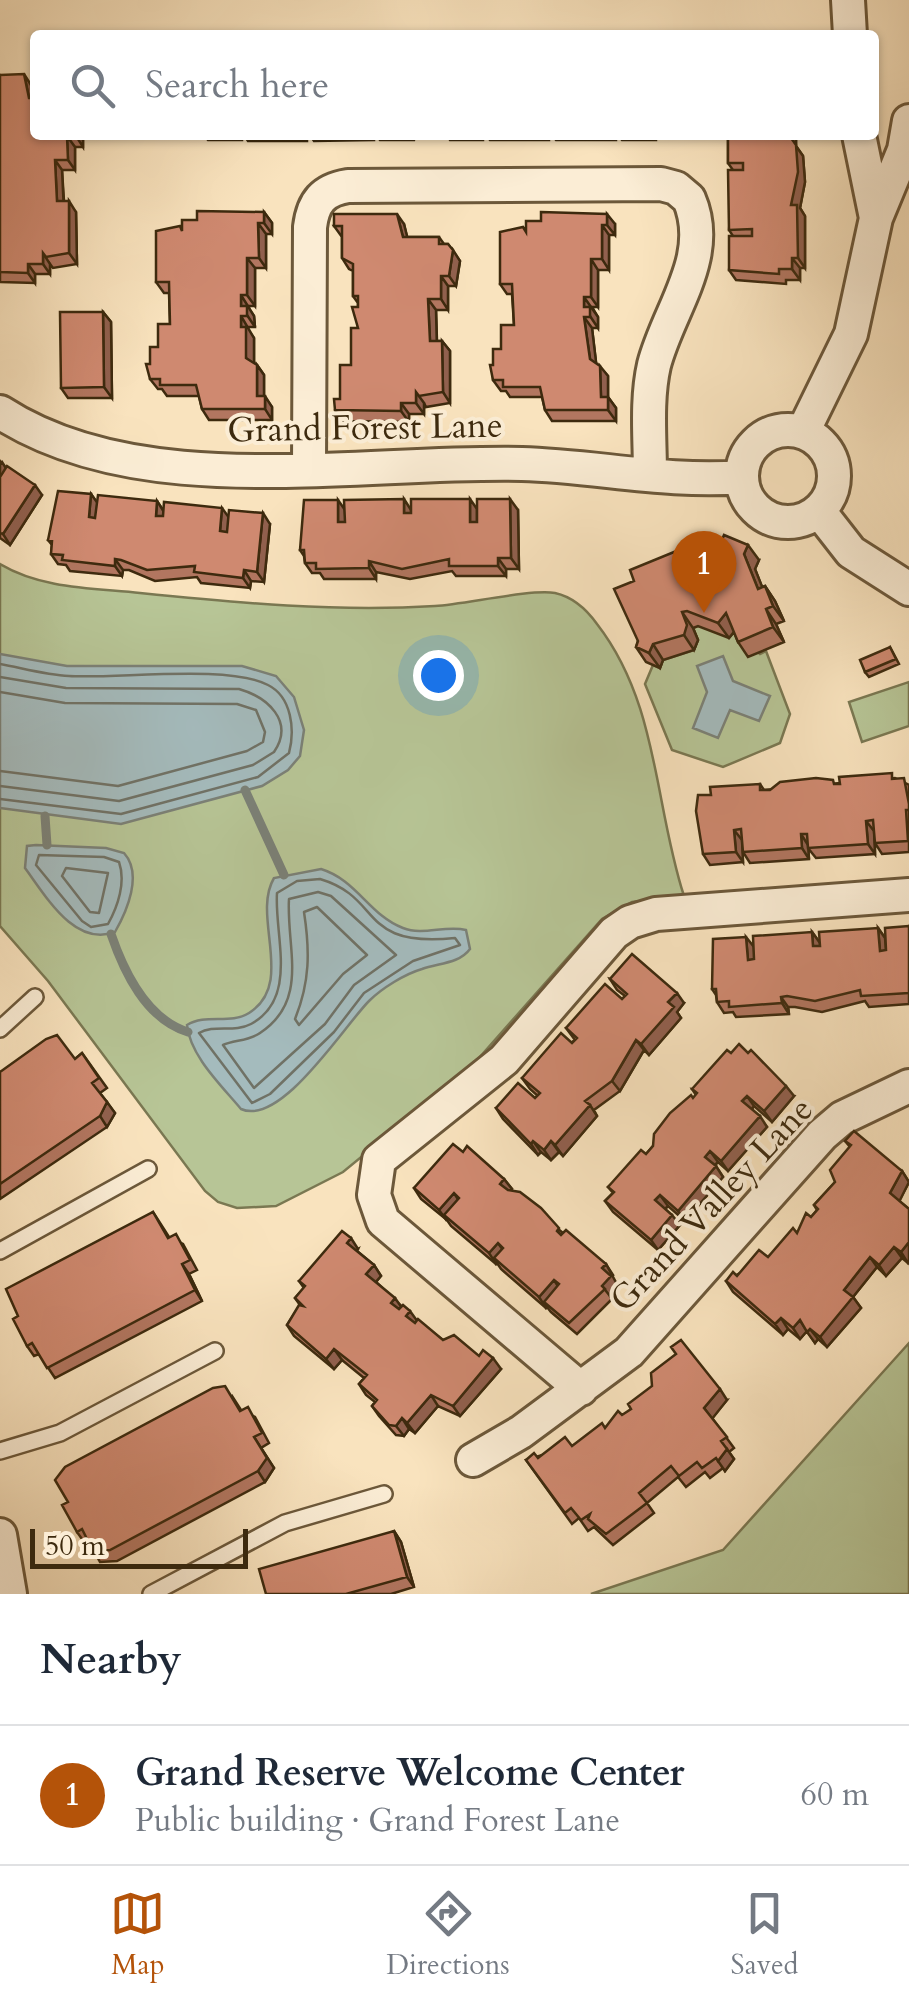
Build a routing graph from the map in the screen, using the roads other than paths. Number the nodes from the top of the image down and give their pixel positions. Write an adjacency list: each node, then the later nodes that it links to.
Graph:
1 (848, 0): 2 (street)
2 (850, 30)
3 (909, 122): 5 (street)
4 (859, 140): 5 (street)
5 (876, 218): 7 (street)
6 (0, 412): 8 (street, Grand Forest Lane)
7 (803, 432): 10 (street); 11 (street)
8 (309, 467): 9 (street, Grand Forest Lane); 9 (street)
9 (650, 475): 10 (street, Grand Forest Lane)
10 (742, 477): 11 (street)
11 (818, 511): 12 (street)
12 (909, 588)
13 (909, 894): 20 (street)
14 (35, 997): 15 (lane)
15 (0, 1029)
16 (909, 1086): 20 (street, Grand Valley Lane)
17 (148, 1168): 18 (lane)
18 (0, 1252)
19 (215, 1351): 21 (lane)
20 (581, 1389): 22 (street, Grand Valley Lane)
21 (0, 1451)
22 (473, 1460)
23 (384, 1494): 26 (lane)
24 (0, 1536): 25 (street)
25 (10, 1594)
26 (152, 1594)

